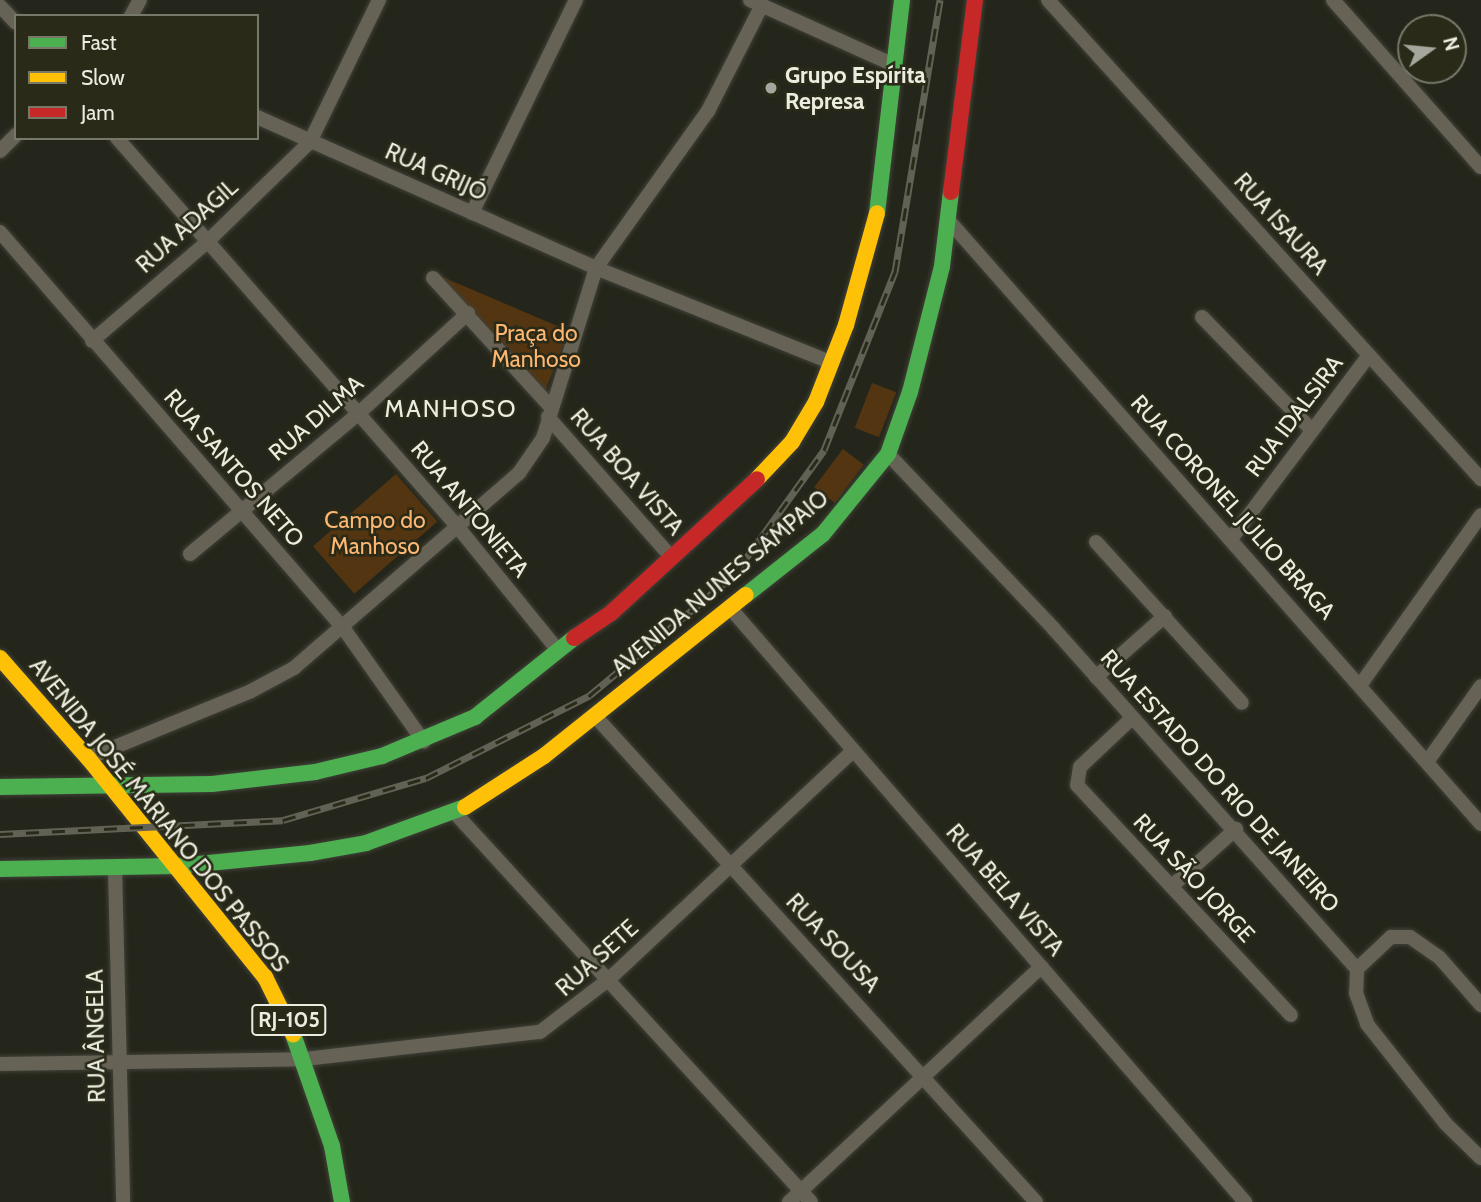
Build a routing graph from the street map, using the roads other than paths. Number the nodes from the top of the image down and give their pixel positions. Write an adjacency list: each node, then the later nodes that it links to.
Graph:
1 (379, 0): 14 (street, RUA ADAGIL)
2 (576, 0): 17 (street)
3 (902, 0): 10 (street)
4 (975, 0): 18 (street, AVENIDA NUNES SAMPAIO)
5 (1048, 0): 26 (street, RUA ISAURA)
6 (1333, 0): 16 (street)
7 (756, 3): 10 (street); 21 (street)
8 (0, 6): 9 (street)
9 (14, 21)
10 (894, 65): 27 (street)
11 (259, 118): 14 (street, RUA GRIJÓ)
12 (14, 137): 15 (street)
13 (119, 140): 20 (street, RUA ANTONIETA)
14 (310, 142): 17 (street, RUA GRIJÓ); 20 (street, RUA ADAGIL)
15 (0, 151)
16 (1481, 167)
17 (472, 213): 21 (street, RUA GRIJÓ)
18 (949, 221): 31 (street, AVENIDA NUNES SAMPAIO); 36 (street, RUA CORONEL JÚLIO BRAGA)
19 (0, 232): 25 (street, RUA SANTOS NETO)
20 (206, 243): 25 (street, RUA ADAGIL); 29 (street, RUA ANTONIETA)
21 (596, 268): 27 (street, RUA GRIJÓ); 28 (street)
22 (433, 278): 23 (street, RUA BOA VISTA)
23 (468, 313): 28 (street, RUA BOA VISTA); 29 (street, RUA DILMA)
24 (1202, 317): 30 (street)
25 (92, 341): 33 (street, RUA SANTOS NETO)
26 (1369, 355): 30 (street, RUA IDALSIRA); 32 (street, RUA ISAURA)
27 (832, 363): 39 (street)
28 (549, 412): 35 (street); 39 (street, RUA BOA VISTA)
29 (359, 413): 33 (street, RUA DILMA); 35 (street, RUA ANTONIETA)
30 (1312, 430): 36 (street, RUA IDALSIRA)
31 (888, 454): 40 (street, AVENIDA NUNES SAMPAIO); 45 (street, RUA ESTADO DO RIO DE JANEIRO)
32 (1481, 479)
33 (243, 512): 38 (street, RUA DILMA); 42 (street, RUA SANTOS NETO)
34 (1481, 515): 46 (street)
35 (457, 526): 42 (street); 43 (street, RUA ANTONIETA)
36 (1231, 539): 46 (street, RUA CORONEL JÚLIO BRAGA)
37 (1096, 542): 41 (street)
38 (190, 554)
39 (671, 557): 43 (street)
40 (731, 609): 49 (street, AVENIDA NUNES SAMPAIO); 52 (street, RUA BELA VISTA)
41 (1164, 616): 45 (street); 48 (street)
42 (344, 629): 51 (street, RUA SANTOS NETO); 53 (street)
43 (557, 649): 51 (street)
44 (0, 658): 53 (street, AVENIDA JOSÉ MARIANO DOS PASSOS / RJ-105)
45 (1096, 677): 50 (street, RUA ESTADO DO RIO DE JANEIRO)
46 (1362, 684): 54 (street, RUA CORONEL JÚLIO BRAGA)
47 (1481, 686): 54 (street)
48 (1242, 704)
49 (596, 716): 57 (street, AVENIDA NUNES SAMPAIO); 61 (street, RUA SOUSA)
50 (1132, 718): 59 (street, RUA ESTADO DO RIO DE JANEIRO); 64 (street, RUA SÃO JORGE)
51 (424, 742): 56 (street)
52 (853, 751): 61 (street, RUA SETE); 65 (street, RUA BELA VISTA)
53 (88, 758): 56 (street, AVENIDA JOSÉ MARIANO DOS PASSOS / RJ-105)
54 (1427, 762): 58 (street, RUA CORONEL JÚLIO BRAGA)
55 (0, 787): 56 (street)
56 (111, 787): 60 (street, AVENIDA JOSÉ MARIANO DOS PASSOS / RJ-105)
57 (455, 813): 60 (street, AVENIDA NUNES SAMPAIO); 67 (street)
58 (1481, 824)
59 (1236, 829): 64 (street); 66 (street, RUA ESTADO DO RIO DE JANEIRO)
60 (178, 866): 62 (street, AVENIDA NUNES SAMPAIO); 70 (street, AVENIDA JOSÉ MARIANO DOS PASSOS / RJ-105)
61 (732, 866): 67 (street, RUA SETE); 73 (street, RUA SOUSA)
62 (115, 868): 63 (street, AVENIDA NUNES SAMPAIO); 72 (street, RUA ÂNGELA)
63 (0, 869)
64 (1172, 886): 69 (street, RUA SÃO JORGE)
65 (1041, 967): 73 (street); 80 (street, RUA BELA VISTA)
66 (1357, 969): 68 (street); 74 (street)
67 (608, 980): 70 (street, RUA SETE); 75 (street)
68 (1481, 1005)
69 (1291, 1016)
70 (305, 1059): 72 (street, RUA SETE); 77 (street, AVENIDA JOSÉ MARIANO DOS PASSOS / RJ-105)
71 (0, 1064): 72 (street, RUA SETE)
72 (119, 1064): 76 (street, RUA ÂNGELA)
73 (926, 1077): 75 (street); 79 (street, RUA SOUSA)
74 (1481, 1158)
75 (807, 1197): 78 (street)
76 (123, 1202)
77 (342, 1202)
78 (789, 1202)
79 (1035, 1202)
80 (1245, 1202)

